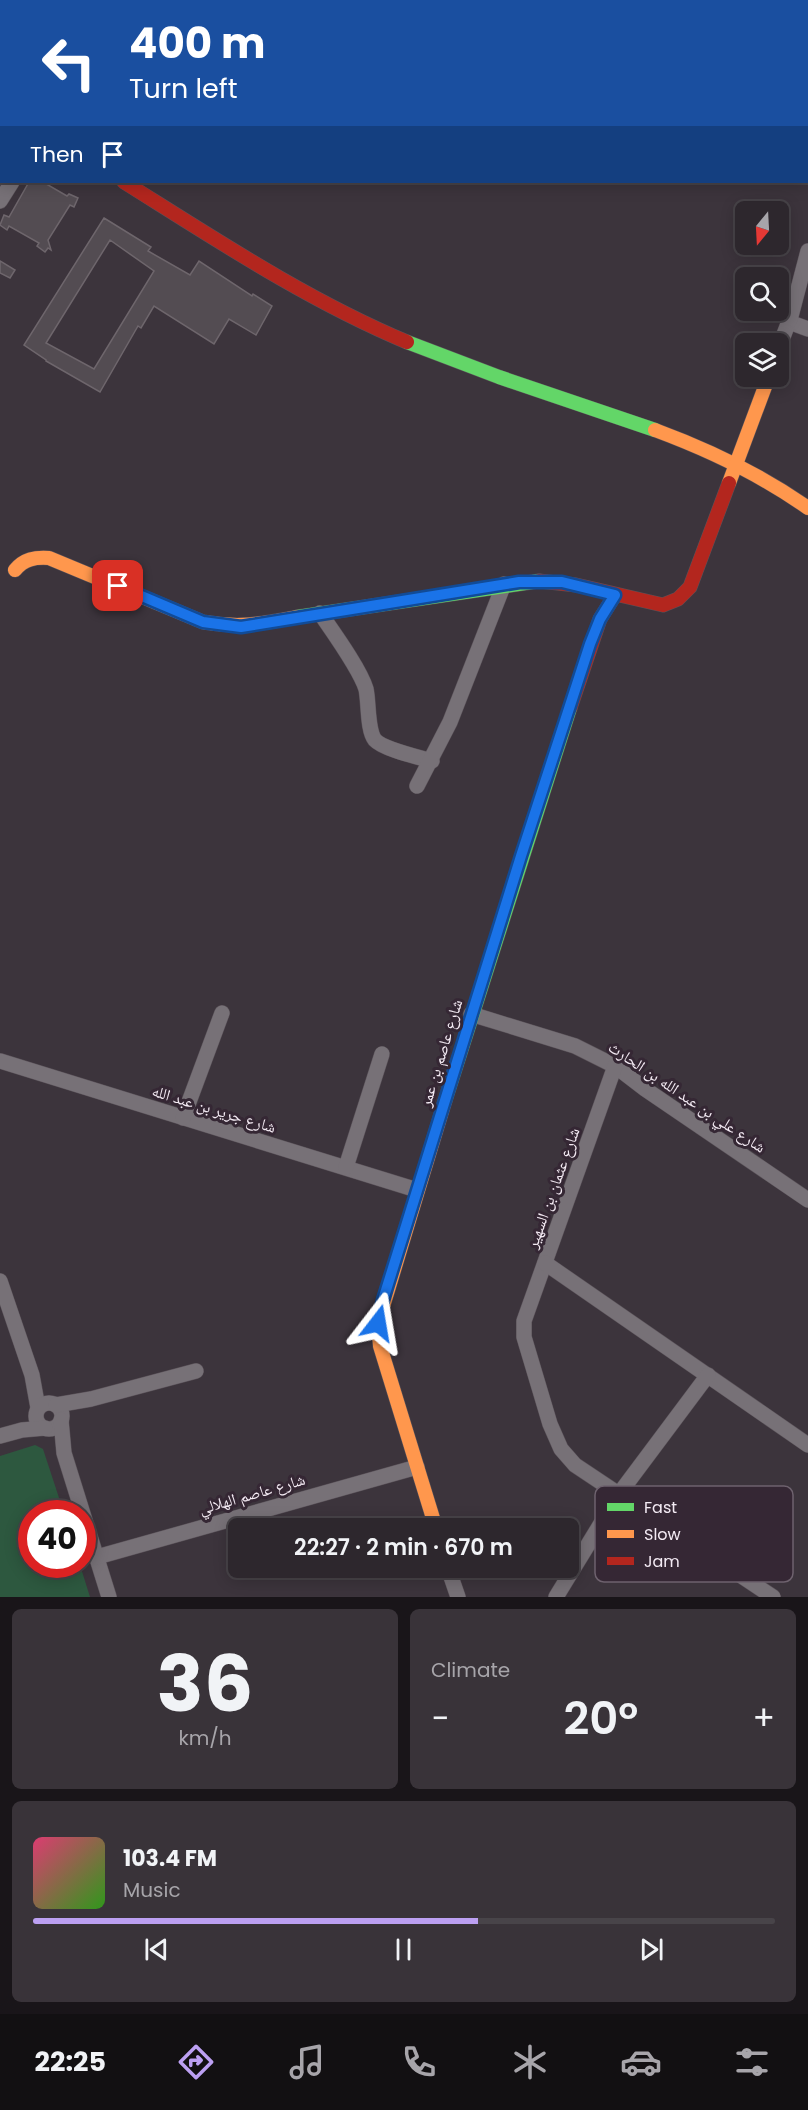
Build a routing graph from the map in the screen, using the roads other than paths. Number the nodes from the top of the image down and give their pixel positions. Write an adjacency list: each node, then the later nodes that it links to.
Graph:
1 (11, 183): 3 (street)
2 (126, 183): 9 (street)
3 (0, 201)
4 (808, 251): 5 (street)
5 (789, 322): 6 (street); 7 (street)
6 (808, 329)
7 (785, 333)
8 (765, 387): 9 (street)
9 (736, 463): 10 (street); 13 (street)
10 (808, 508)
11 (15, 570): 14 (street)
12 (504, 584): 13 (street); 14 (street); 15 (street)
13 (615, 595): 18 (street, شارع عاصم بن عمر)
14 (320, 613): 15 (street)
15 (432, 761): 16 (street)
16 (417, 786)
17 (222, 1013): 22 (street)
18 (471, 1014): 21 (street, شارع علي بن عبد الله بن الحارث); 24 (street, شارع عاصم بن عمر)
19 (382, 1054): 23 (street)
20 (0, 1061): 22 (street, شارع جرير بن عبد الله)
21 (615, 1066): 25 (street, شارع علي بن عبد الله بن الحارث); 26 (street, شارع عثمان بن السهير)
22 (183, 1118): 23 (street, شارع جرير بن عبد الله)
23 (346, 1167): 24 (street, شارع جرير بن عبد الله)
24 (417, 1190): 33 (street, شارع عاصم بن عمر)
25 (808, 1200)
26 (545, 1263): 29 (street); 34 (street, شارع عثمان بن السهير)
27 (0, 1281): 30 (street)
28 (196, 1371): 30 (street)
29 (708, 1375): 32 (street); 35 (street)
30 (50, 1416): 31 (street); 38 (street)
31 (7, 1434)
32 (808, 1445)
33 (417, 1467): 36 (street, شارع عاصم بن عمر); 38 (street, شارع عاصم الهلالي)
34 (607, 1486)
35 (625, 1486)
36 (433, 1518)
37 (595, 1533): 43 (street)
38 (97, 1557): 41 (street)
39 (451, 1578): 42 (street)
40 (751, 1582): 44 (street)
41 (110, 1597)
42 (458, 1597)
43 (556, 1597)
44 (773, 1597)

